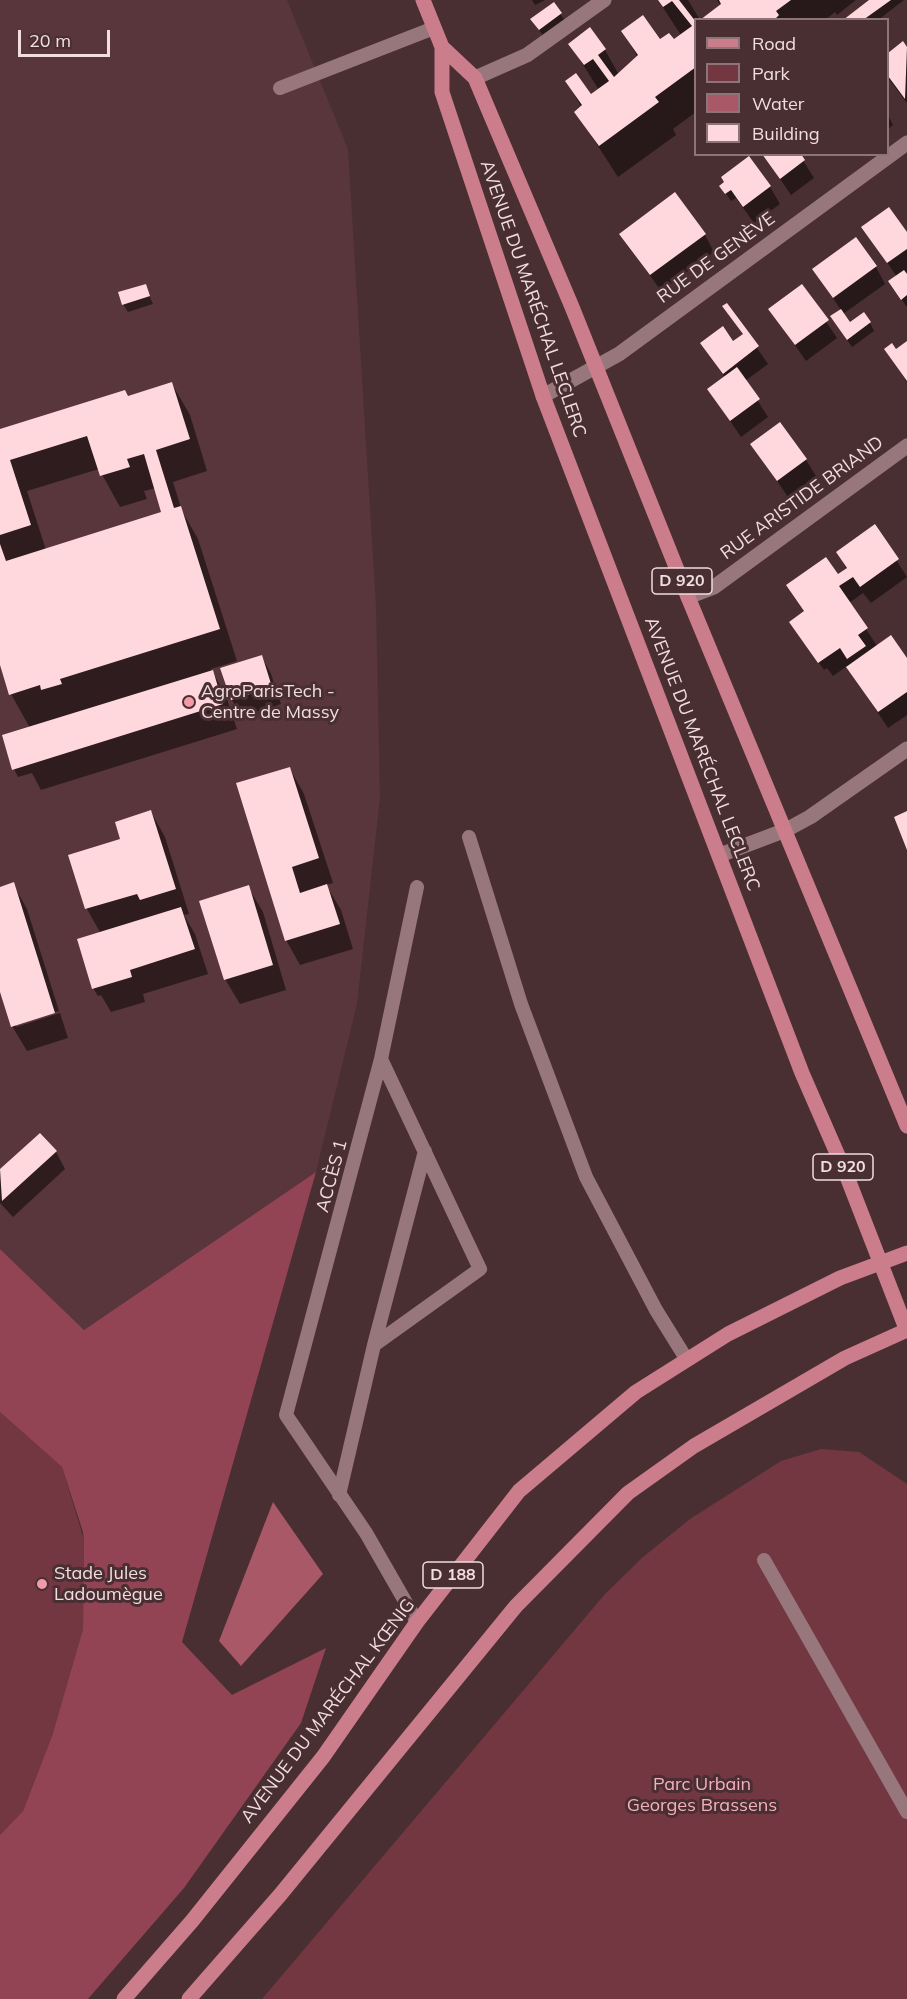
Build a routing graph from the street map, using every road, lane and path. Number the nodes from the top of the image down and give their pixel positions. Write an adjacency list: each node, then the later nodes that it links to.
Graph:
1 (423, 0): 3 (main road, AVENUE DU MARÉCHAL LECLERC / D 920)
2 (604, 0): 5 (street)
3 (434, 28): 4 (main road, AVENUE DU MARÉCHAL LECLERC / D 920); 6 (lane)
4 (442, 47): 5 (main road, AVENUE DU MARÉCHAL LECLERC / D 920); 9 (main road, AVENUE DU MARÉCHAL LECLERC / D 920)
5 (475, 78): 8 (main road, AVENUE DU MARÉCHAL LECLERC / D 920)
6 (280, 88)
7 (907, 143): 8 (street, RUE DE GENÈVE)
8 (597, 368): 9 (street, RUE DE GENÈVE); 11 (main road, AVENUE DU MARÉCHAL LECLERC / D 920)
9 (543, 396): 15 (main road, AVENUE DU MARÉCHAL LECLERC / D 920)
10 (907, 446): 11 (street, RUE ARISTIDE BRIAND)
11 (688, 597): 13 (main road, AVENUE DU MARÉCHAL LECLERC / D 920)
12 (907, 749): 13 (street)
13 (786, 830): 15 (street); 18 (main road, AVENUE DU MARÉCHAL LECLERC / D 920)
14 (469, 837): 24 (lane)
15 (720, 855): 21 (main road, AVENUE DU MARÉCHAL LECLERC / D 920)
16 (417, 887): 17 (lane, ACCÈS 1)
17 (381, 1059): 19 (lane); 25 (lane, ACCÈS 1)
18 (907, 1126)
19 (425, 1151): 23 (lane); 23 (lane)
20 (907, 1253): 21 (main road, AVENUE DU MARÉCHAL KŒNIG / D 188)
21 (880, 1263): 22 (main road, AVENUE DU MARÉCHAL LECLERC); 24 (main road, AVENUE DU MARÉCHAL KŒNIG / D 188)
22 (907, 1331): 30 (main road)
23 (374, 1345): 25 (lane)
24 (687, 1360): 27 (main road, AVENUE DU MARÉCHAL KŒNIG / D 188)
25 (339, 1495): 27 (lane, ACCÈS 1)
26 (764, 1560): 28 (lane)
27 (417, 1622): 29 (main road, AVENUE DU MARÉCHAL KŒNIG / D 188)
28 (907, 1812)
29 (124, 1999)
30 (189, 1999)

